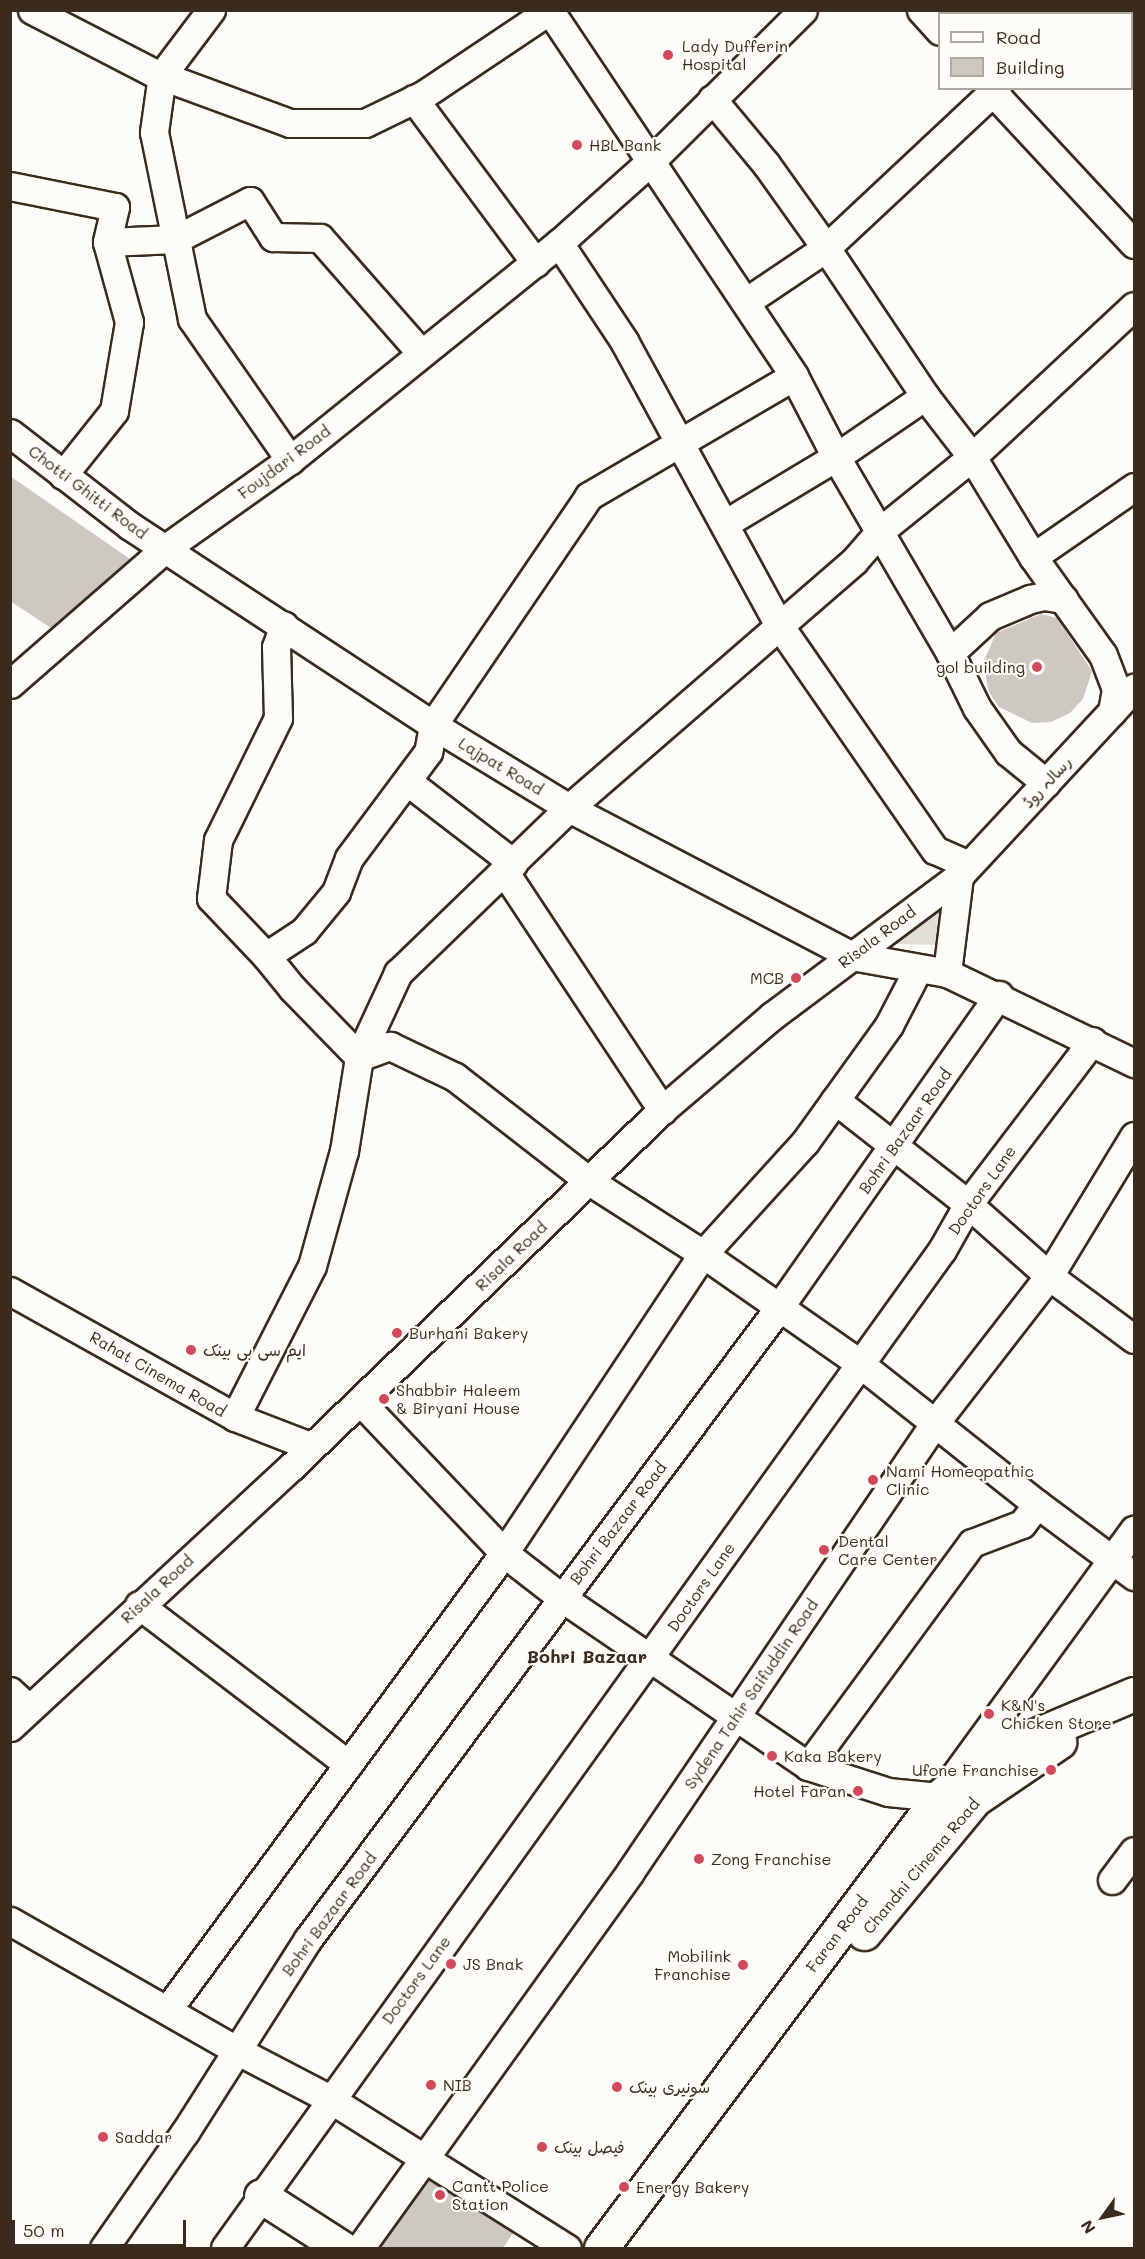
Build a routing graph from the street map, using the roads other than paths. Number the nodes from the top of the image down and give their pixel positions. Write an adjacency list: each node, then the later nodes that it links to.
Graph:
1 (32, 10): 7 (street)
2 (211, 10): 7 (street)
3 (803, 10): 10 (street, Foujdari Road)
4 (921, 10): 6 (street)
5 (550, 11): 9 (street); 11 (street)
6 (938, 30)
7 (162, 75): 9 (street); 13 (street)
8 (993, 90): 16 (street); 17 (street)
9 (414, 99): 18 (street)
10 (712, 99): 11 (street, Foujdari Road); 17 (street)
11 (651, 161): 15 (street, Foujdari Road); 19 (street)
12 (10, 186): 14 (street)
13 (176, 239): 14 (street); 21 (street); 28 (street)
14 (107, 242): 29 (street)
15 (560, 243): 18 (street, Foujdari Road); 25 (street)
16 (1134, 244)
17 (826, 248): 19 (street); 23 (street)
18 (536, 263): 21 (street, Foujdari Road)
19 (747, 301): 22 (street)
20 (1134, 306): 27 (street)
21 (421, 353): 28 (street, Foujdari Road)
22 (794, 376): 25 (street); 26 (street)
23 (925, 396): 26 (street); 27 (street)
24 (10, 433): 29 (street, Chotti Ghitti Road)
25 (678, 441): 31 (street); 42 (street)
26 (836, 457): 31 (street); 32 (street)
27 (972, 457): 32 (street); 34 (street)
28 (290, 460): 33 (street, Foujdari Road)
29 (63, 475): 33 (street, Chotti Ghitti Road)
30 (1134, 488): 34 (street)
31 (726, 524): 37 (street)
32 (880, 531): 37 (street); 38 (street)
33 (166, 548): 36 (street, Lajpat Road); 39 (street, Foujdari Road)
34 (1033, 557): 35 (street)
35 (1064, 599): 38 (street); 41 (street)
36 (284, 625): 42 (street, Lajpat Road); 48 (street)
37 (779, 626): 45 (street); 47 (street)
38 (950, 653): 44 (street)
39 (10, 684)
40 (1134, 688): 41 (street, رسالہ روڈ)
41 (1112, 712): 44 (street, رسالہ روڈ)
42 (433, 725): 43 (street); 45 (street, Lajpat Road)
43 (408, 782): 46 (street); 48 (street)
44 (1046, 783): 47 (street, رسالہ روڈ)
45 (569, 808): 46 (street); 49 (street, Lajpat Road)
46 (509, 867): 54 (street); 57 (street)
47 (964, 870): 49 (street, Risala Road); 51 (street)
48 (266, 956): 54 (street)
49 (852, 956): 50 (street, Lajpat Road); 57 (street, Risala Road)
50 (917, 970): 51 (street, Lajpat Road); 56 (street)
51 (947, 973): 52 (street, Lajpat Road)
52 (999, 995): 53 (street, Lajpat Road); 59 (street, Bohri Bazaar Road)
53 (1092, 1041): 55 (street, Lajpat Road); 61 (street, Doctors Lane)
54 (359, 1057): 60 (street); 69 (street)
55 (1134, 1063)
56 (835, 1100): 59 (street); 62 (street)
57 (662, 1110): 60 (street, Risala Road)
58 (1134, 1136): 63 (street, Sydena Tahir Saifuddin Road)
59 (894, 1148): 61 (street); 65 (street, Bohri Bazaar Road)
60 (589, 1181): 62 (street); 68 (street, Risala Road)
61 (968, 1204): 63 (street); 67 (street, Doctors Lane)
62 (703, 1254): 65 (street); 74 (street)
63 (1049, 1276): 66 (street); 70 (street, Sydena Tahir Saifuddin Road)
64 (10, 1291): 69 (street, Rahat Cinema Road)
65 (778, 1309): 67 (street); 77 (street, Bohri Bazaar Road)
66 (1134, 1339)
67 (859, 1363): 70 (street); 79 (street, Doctors Lane)
68 (360, 1401): 71 (street, Risala Road); 74 (street)
69 (235, 1417): 71 (street, Rahat Cinema Road)
70 (934, 1424): 72 (street); 83 (street, Sydena Tahir Saifuddin Road)
71 (310, 1446): 78 (street, Risala Road)
72 (1037, 1504): 75 (street); 85 (street)
73 (1134, 1530): 75 (street)
74 (504, 1553): 77 (street); 84 (street)
75 (1113, 1559): 76 (street); 86 (street)
76 (1134, 1576)
77 (562, 1598): 79 (street); 91 (street, Bohri Bazaar Road)
78 (139, 1605): 82 (street, Risala Road); 84 (street)
79 (651, 1658): 83 (street); 92 (street, Doctors Lane)
80 (1134, 1694): 86 (main road, Faran Road)
81 (1134, 1708): 101 (main road, Chandni Cinema Road)
82 (17, 1709)
83 (735, 1717): 85 (street); 93 (street, Sydena Tahir Saifuddin Road)
84 (348, 1764): 90 (street)
85 (808, 1766): 86 (street)
86 (939, 1797): 100 (main road, Faran Road)
87 (1134, 1851): 88 (street)
88 (1112, 1880)
89 (10, 1921): 90 (street)
90 (168, 2009): 91 (street)
91 (236, 2050): 92 (street); 95 (street, Bohri Bazaar Road)
92 (330, 2099): 93 (street); 94 (street, Doctors Lane)
93 (426, 2156): 98 (street, Sydena Tahir Saifuddin Road); 99 (street)
94 (261, 2196): 96 (street, Doctors Lane); 97 (main road)
95 (104, 2248)
96 (225, 2248)
97 (342, 2248)
98 (360, 2248)
99 (567, 2248)
100 (601, 2248)
101 (621, 2248)

